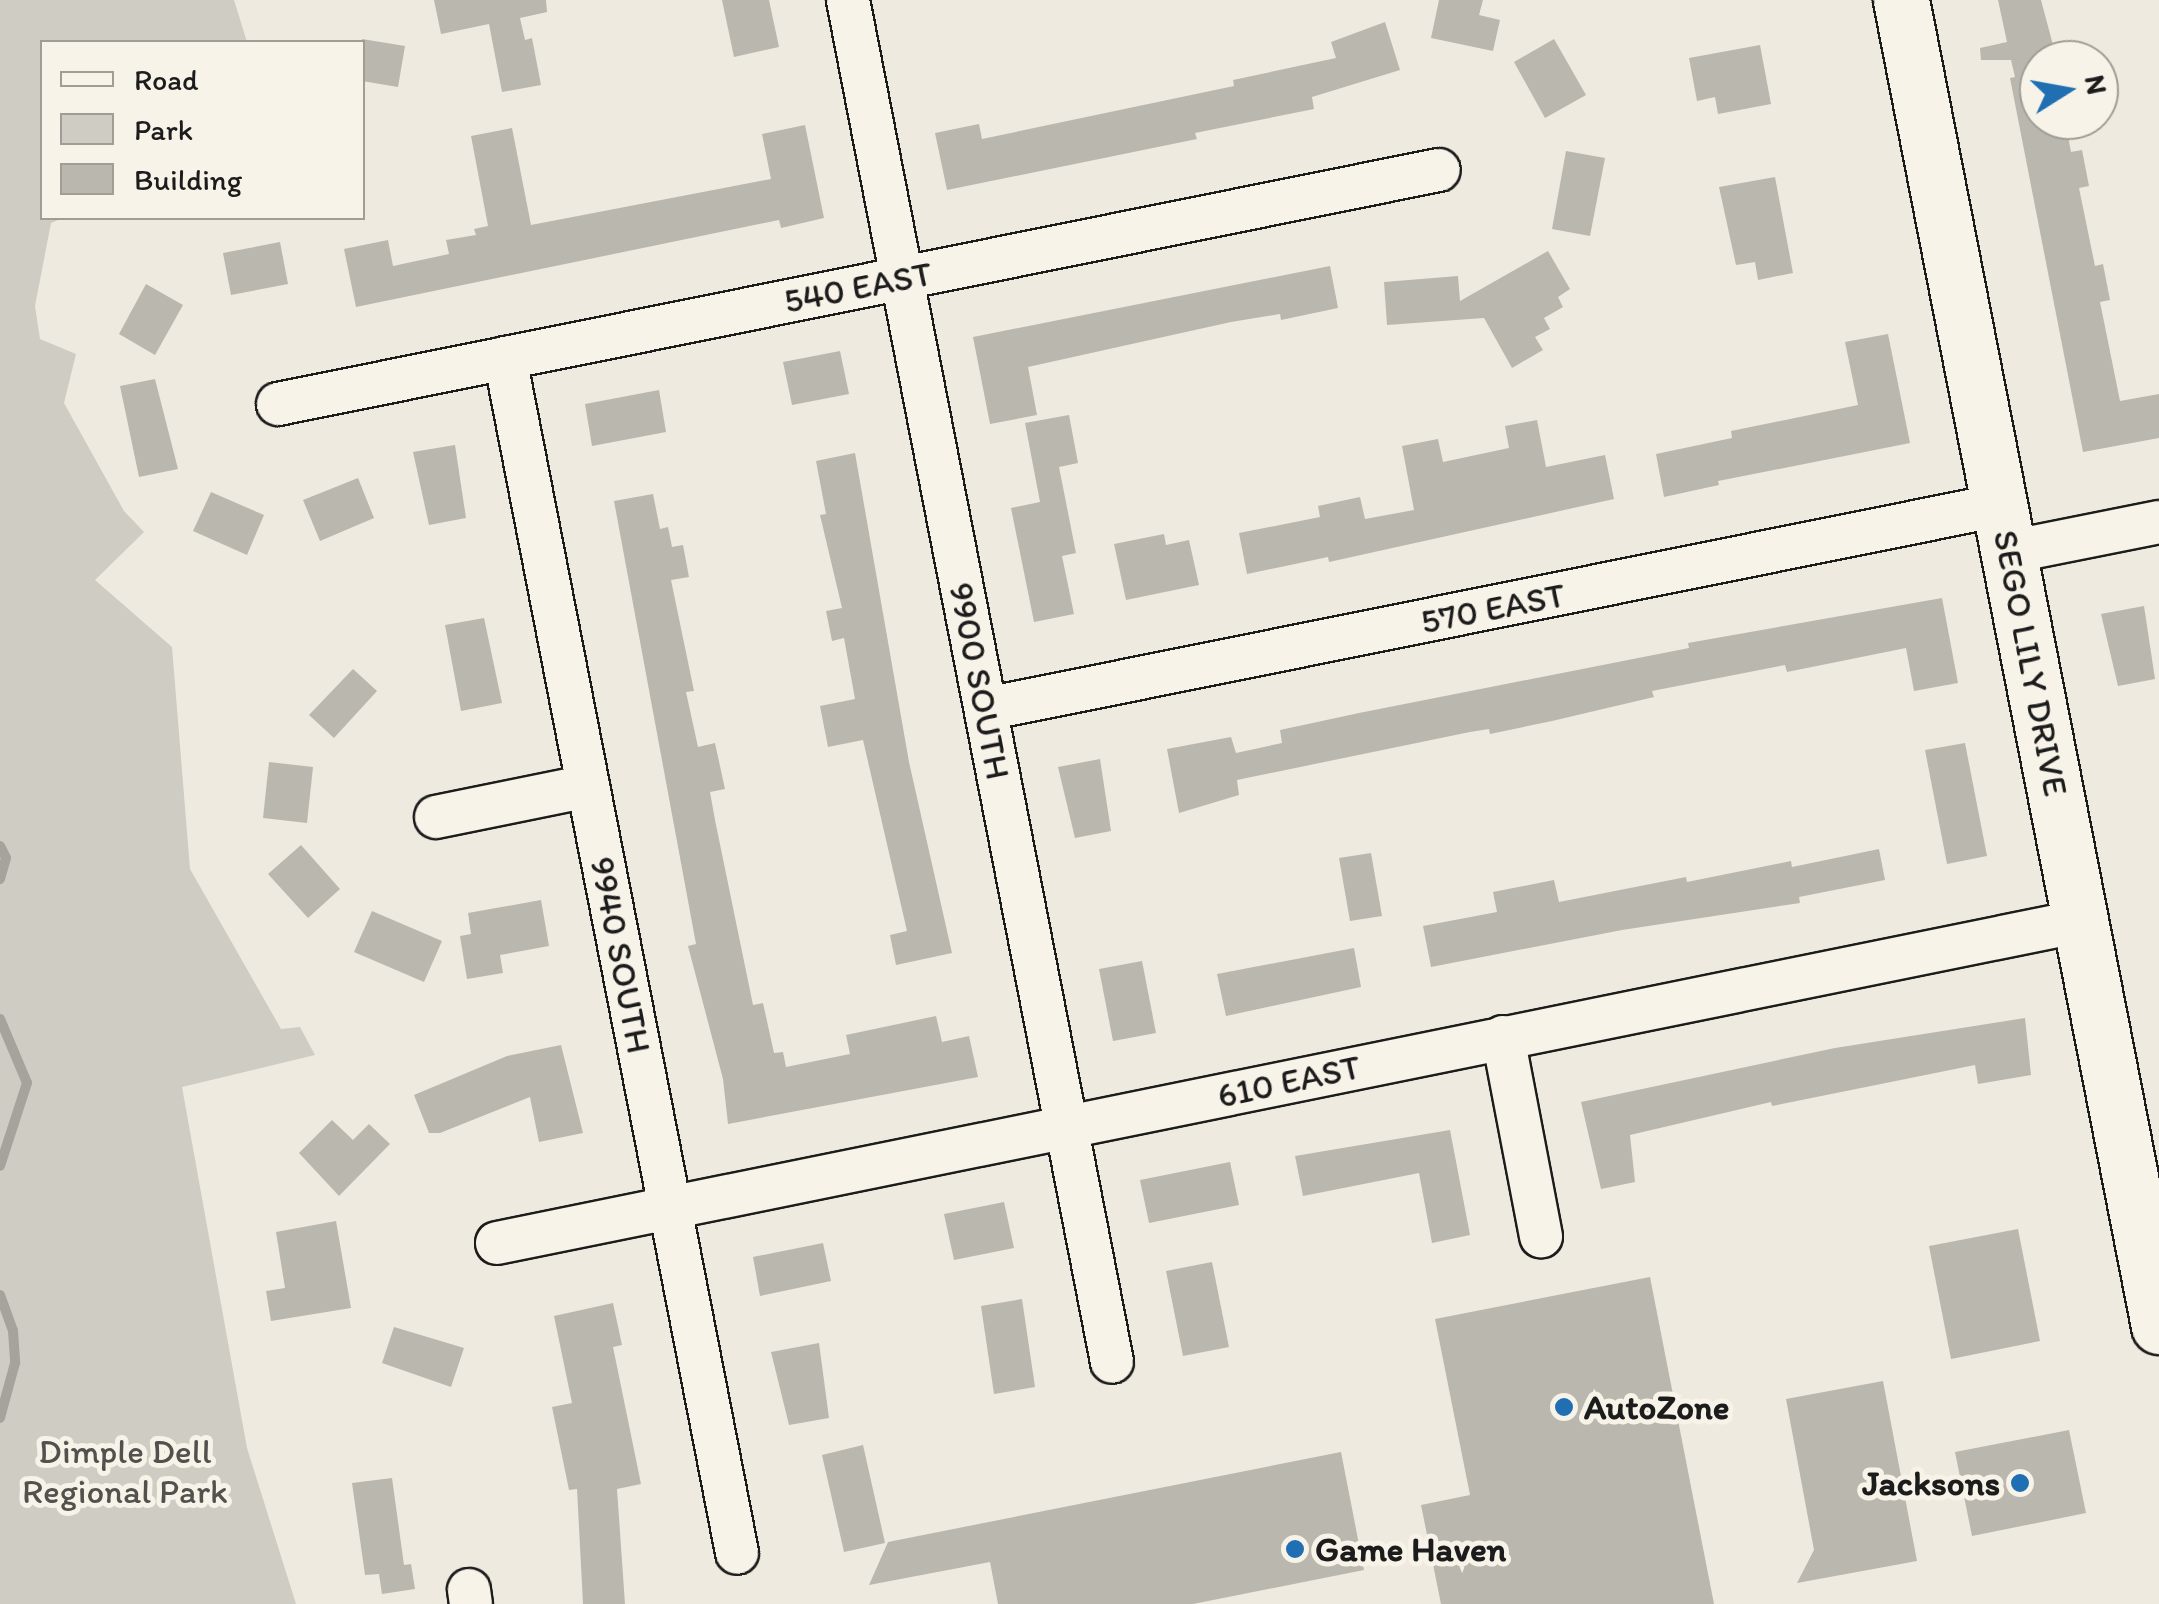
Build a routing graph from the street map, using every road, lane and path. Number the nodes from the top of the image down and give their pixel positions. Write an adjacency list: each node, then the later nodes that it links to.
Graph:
1 (848, 0): 4 (street, 9900 SOUTH)
2 (1901, 0): 8 (main road, SEGO LILY DRIVE)
3 (1439, 170): 4 (street, 540 EAST)
4 (902, 278): 5 (street, 540 EAST); 9 (street, 9900 SOUTH)
5 (505, 358): 6 (street, 540 EAST); 10 (street, 9940 SOUTH)
6 (278, 404)
7 (2159, 522): 8 (street, 570 EAST)
8 (2004, 529): 9 (street, 570 EAST); 12 (main road, SEGO LILY DRIVE)
9 (986, 710): 14 (street, 9900 SOUTH)
10 (588, 786): 11 (street); 15 (street, 9940 SOUTH)
11 (436, 816)
12 (2081, 920): 13 (street, 610 EAST); 18 (main road, SEGO LILY DRIVE)
13 (1503, 1037): 14 (street, 610 EAST); 16 (street)
14 (1067, 1127): 15 (street, 610 EAST); 19 (street, 9900 SOUTH)
15 (670, 1208): 17 (street, 610 EAST); 20 (street, 9940 SOUTH)
16 (1542, 1236)
17 (498, 1243)
18 (2159, 1326)
19 (1112, 1362)
20 (737, 1553)

